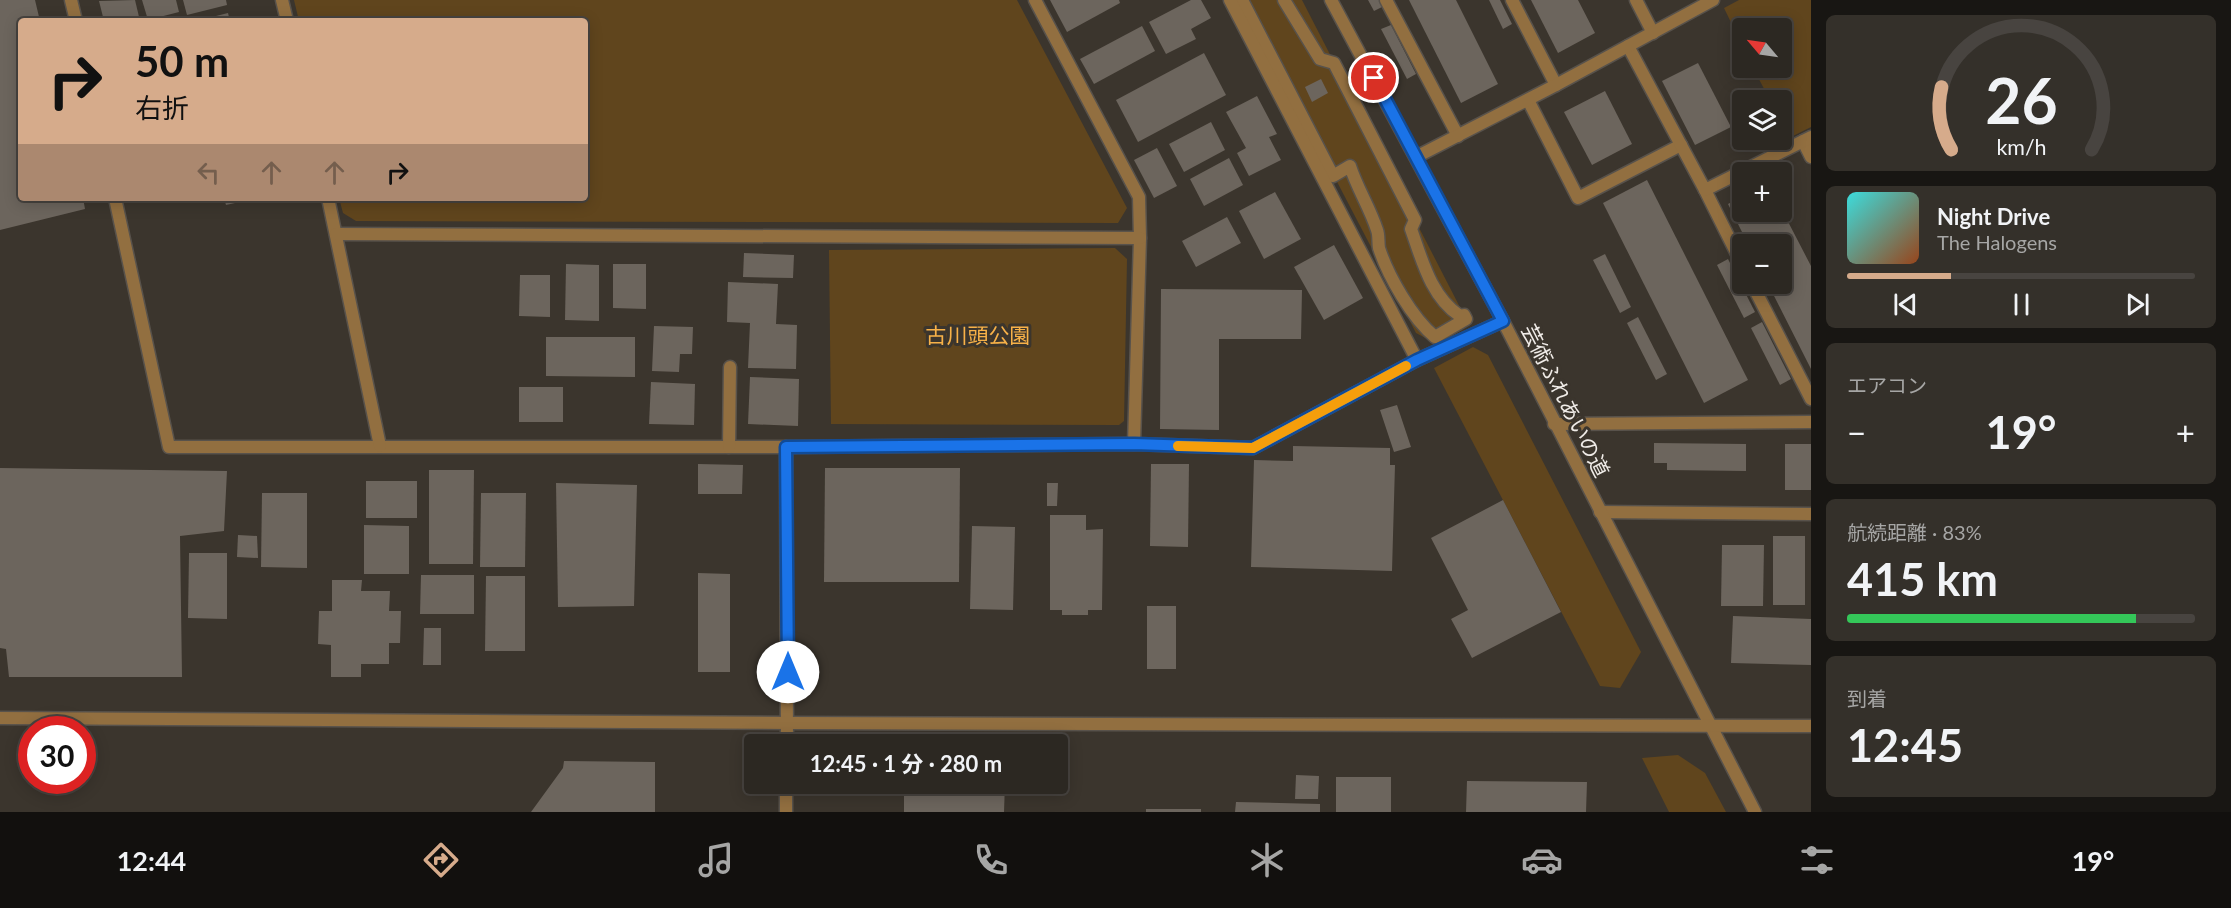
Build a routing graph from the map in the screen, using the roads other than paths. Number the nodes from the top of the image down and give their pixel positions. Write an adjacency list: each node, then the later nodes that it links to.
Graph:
1 (71, 0): 12 (street)
2 (282, 0): 13 (street)
3 (1035, 0): 27 (street)
4 (1230, 0): 31 (street)
5 (1242, 0): 6 (street)
6 (1284, 0)
7 (1331, 0): 21 (street, 芸術ふれあいの道)
8 (1386, 0): 18 (street)
9 (1512, 0): 16 (street)
10 (1636, 0): 14 (street)
11 (1713, 0): 14 (street)
12 (75, 18)
13 (286, 18)
14 (1653, 33): 15 (street)
15 (1628, 46): 16 (street); 20 (street)
16 (1556, 85): 17 (street)
17 (1528, 100): 18 (street); 20 (street)
18 (1458, 136): 21 (street)
19 (1807, 139): 22 (street); 23 (street)
20 (1681, 145): 23 (street)
21 (1416, 157): 30 (street, 芸術ふれあいの道)
22 (1811, 158)
23 (1705, 190): 28 (street)
24 (116, 201): 37 (street)
25 (329, 201): 26 (street)
26 (336, 234): 27 (street); 37 (street)
27 (1140, 237): 36 (street)
28 (1732, 244)
29 (1757, 294): 33 (street)
30 (1503, 321): 31 (street); 35 (street, 芸術ふれあいの道)
31 (1417, 360): 36 (street)
32 (730, 367): 38 (street)
33 (1811, 399)
34 (1811, 422): 35 (street)
35 (1554, 424): 40 (street, 芸術ふれあいの道)
36 (1134, 444): 39 (street)
37 (380, 446): 38 (street)
38 (729, 447): 39 (street)
39 (786, 447): 43 (street)
40 (1600, 512): 41 (street); 45 (street, 芸術ふれあいの道)
41 (1811, 514)
42 (0, 718): 43 (street)
43 (788, 723): 45 (street); 46 (street)
44 (1811, 726): 45 (street)
45 (1710, 727): 49 (street, 芸術ふれあいの道)
46 (787, 734)
47 (786, 794): 48 (street)
48 (786, 812)
49 (1755, 812)

